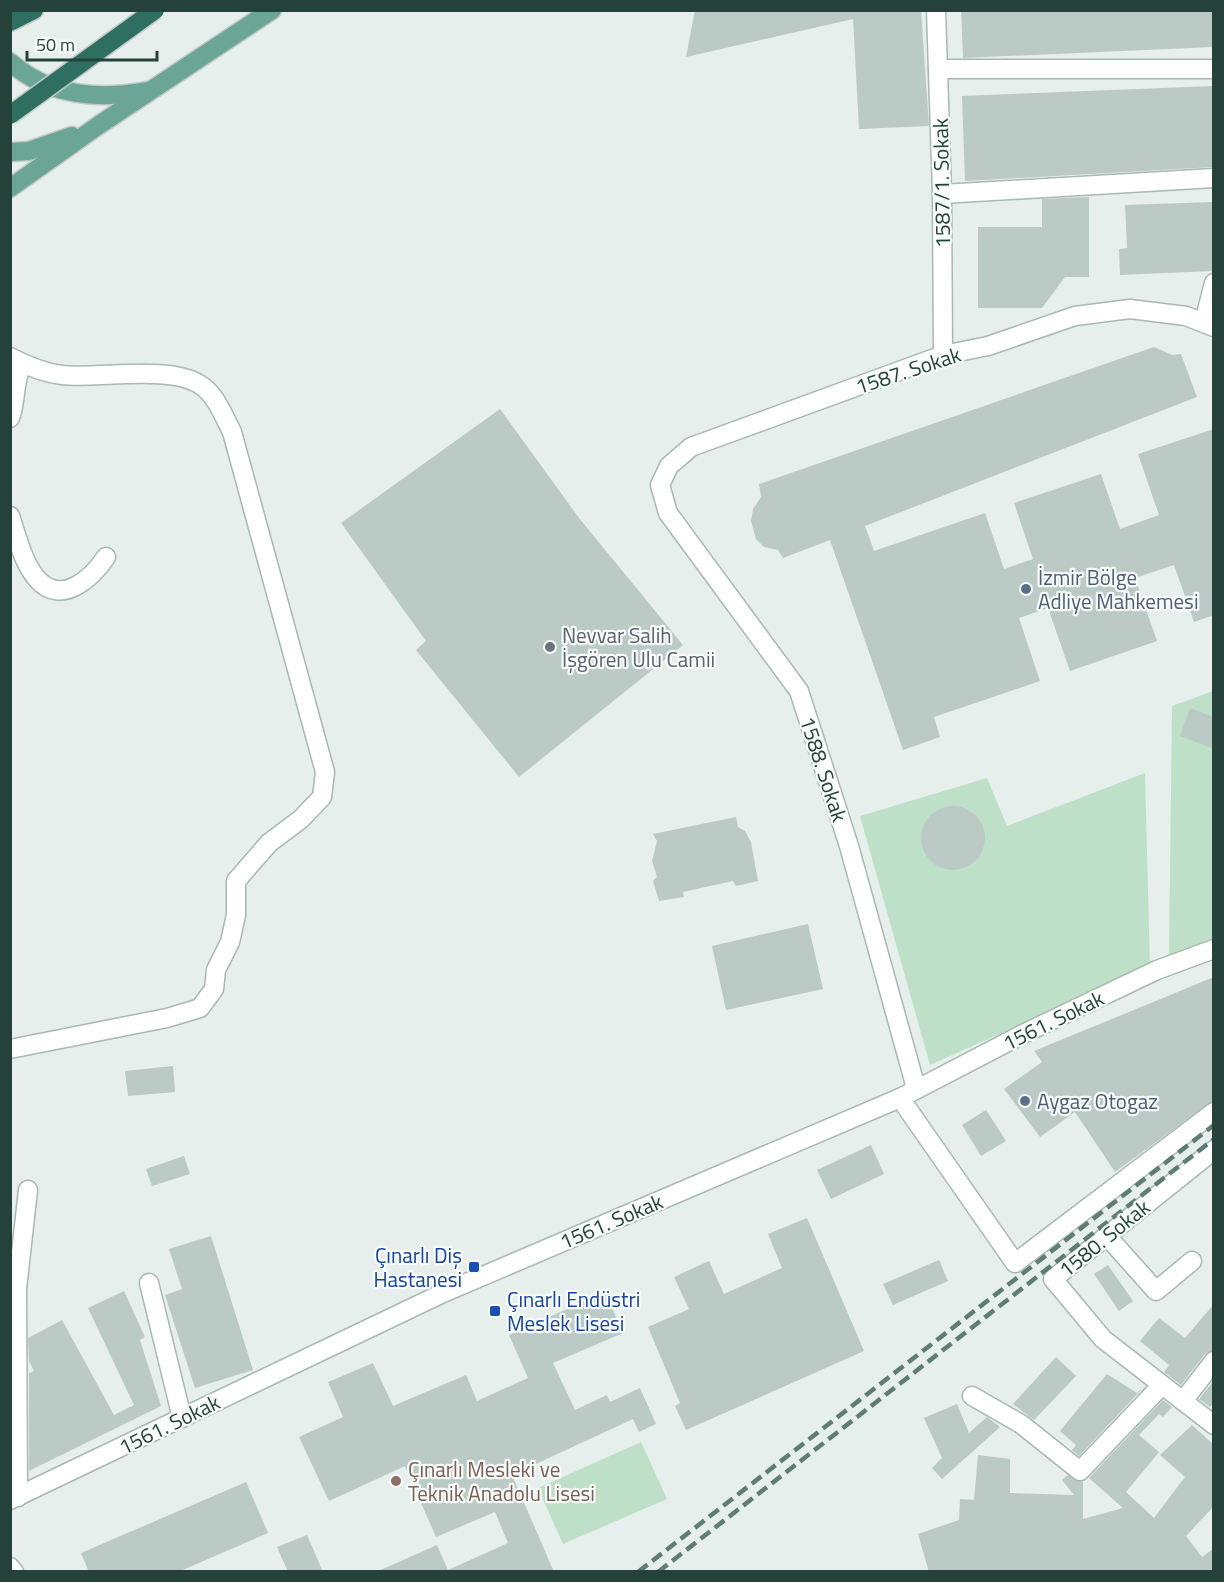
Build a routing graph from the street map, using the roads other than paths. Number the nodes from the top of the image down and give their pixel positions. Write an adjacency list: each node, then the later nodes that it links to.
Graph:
1 (34, 10): 5 (highway)
2 (155, 10): 10 (highway, bridge)
3 (272, 10): 9 (main road)
4 (936, 10): 7 (street, 1587/1. Sokak)
5 (12, 21)
6 (10, 62): 9 (main road)
7 (938, 69): 8 (street); 15 (street, 1587/1. Sokak)
8 (1214, 69)
9 (155, 90): 11 (main road)
10 (10, 115)
11 (99, 125): 12 (main road); 14 (main road)
12 (10, 152)
13 (1214, 178): 15 (street)
14 (10, 188)
15 (942, 194): 18 (street, 1587/1. Sokak)
16 (1214, 283): 17 (street)
17 (1209, 325): 18 (street, 1587. Sokak)
18 (943, 355): 21 (street, 1587. Sokak)
19 (17, 360): 20 (street); 25 (street)
20 (10, 418)
21 (660, 485): 26 (street, 1588. Sokak)
22 (10, 516): 23 (street)
23 (106, 557)
24 (1214, 949): 26 (street, 1561. Sokak)
25 (10, 1049)
26 (916, 1088): 27 (street, 1561. Sokak)
27 (900, 1098): 28 (street); 38 (street, 1561. Sokak)
28 (1214, 1112)
29 (1214, 1150): 31 (street, 1580. Sokak)
30 (28, 1190): 40 (street)
31 (1107, 1236): 32 (street); 35 (street, 1580. Sokak)
32 (1192, 1261)
33 (149, 1283): 38 (street)
34 (1214, 1361): 37 (street)
35 (1162, 1384): 36 (street); 37 (street, 1580. Sokak)
36 (972, 1396)
37 (1183, 1401): 39 (street, 1580. Sokak)
38 (182, 1418): 40 (street, 1561. Sokak)
39 (1214, 1425)
40 (14, 1498)
41 (10, 1567): 42 (street)
42 (14, 1572)

